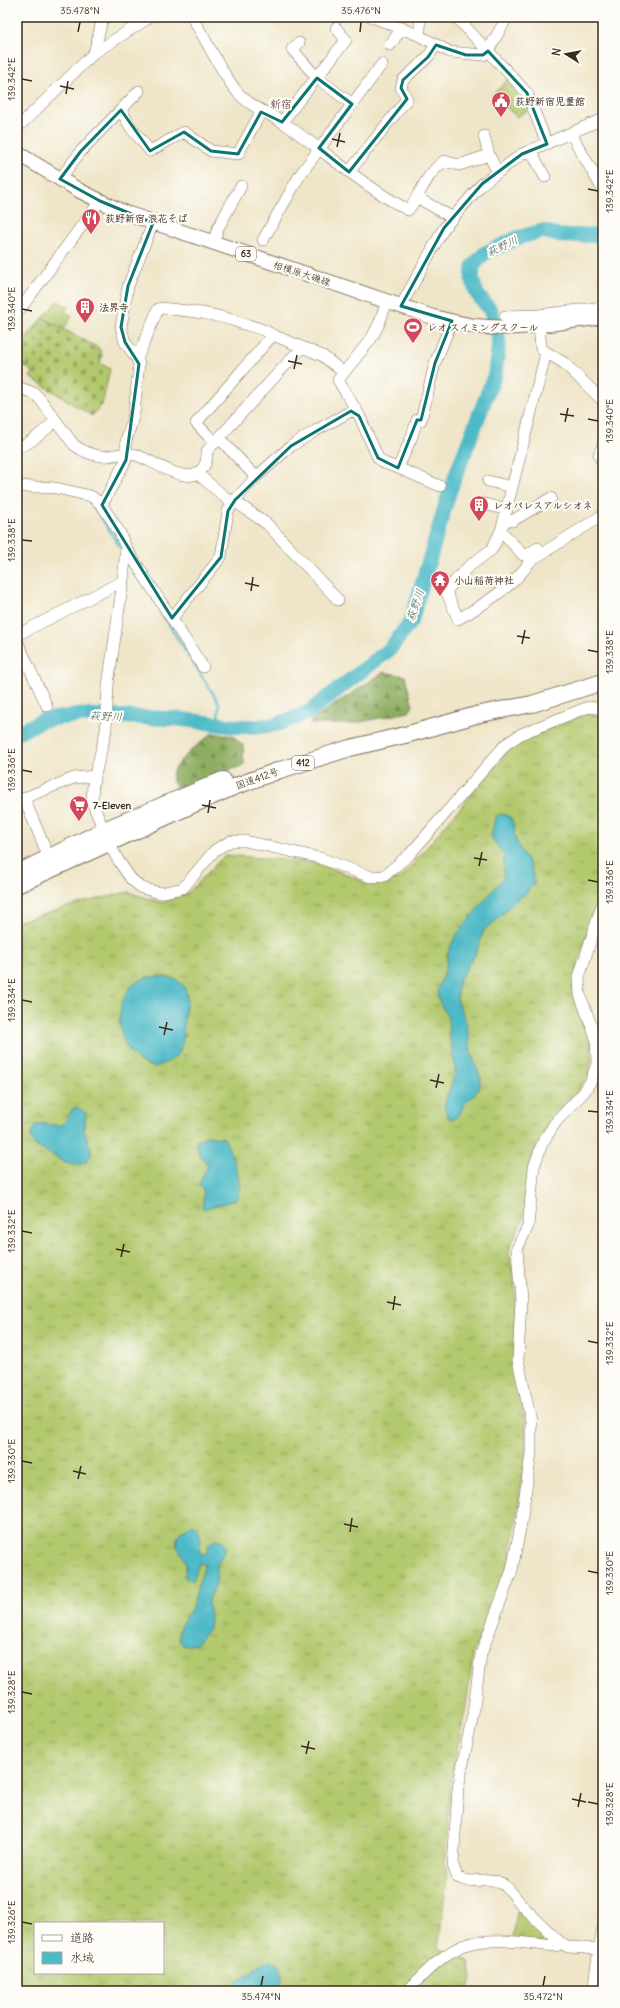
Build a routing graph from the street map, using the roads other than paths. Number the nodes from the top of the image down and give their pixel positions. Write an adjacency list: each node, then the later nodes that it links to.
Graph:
1 (103, 17): 15 (street)
2 (150, 17): 15 (street)
3 (192, 17): 21 (street)
4 (372, 17): 9 (street)
5 (420, 17): 10 (street)
6 (456, 17): 14 (street)
7 (507, 17): 14 (street)
8 (336, 28): 17 (street)
9 (402, 28): 10 (street); 11 (street)
10 (418, 36): 12 (street)
11 (390, 45)
12 (436, 46): 14 (street); 33 (street)
13 (293, 49): 17 (street)
14 (488, 50): 27 (street)
15 (94, 53): 24 (street)
16 (382, 64): 19 (street)
17 (317, 78): 19 (street); 23 (street)
18 (139, 91): 20 (street)
19 (352, 104): 28 (street)
20 (121, 110): 21 (street); 35 (street)
21 (261, 112): 23 (street)
22 (603, 119): 25 (street)
23 (282, 122): 28 (street)
24 (17, 128)
25 (571, 134): 27 (street); 37 (street)
26 (484, 136): 31 (street)
27 (547, 144): 29 (street)
28 (319, 148): 33 (street); 42 (street)
29 (531, 151): 32 (street); 34 (street)
30 (17, 153): 35 (main road, 相模原大磯線 / 63)
31 (489, 155): 32 (street); 38 (street)
32 (497, 171): 40 (street)
33 (349, 172): 38 (street)
34 (544, 177)
35 (60, 179): 39 (main road, 相模原大磯線 / 63)
36 (237, 189): 43 (street)
37 (603, 190)
38 (418, 198): 40 (street)
39 (100, 202): 41 (main road, 相模原大磯線 / 63); 47 (street)
40 (453, 218): 45 (street)
41 (153, 223): 43 (main road, 相模原大磯線 / 63); 55 (street)
42 (263, 240)
43 (213, 244): 44 (main road, 相模原大磯線 / 63)
44 (387, 301): 45 (main road, 相模原大磯線 / 63); 56 (street)
45 (401, 306): 50 (main road, 相模原大磯線 / 63)
46 (603, 307): 49 (street)
47 (21, 308)
48 (603, 317): 51 (main road, 相模原大磯線 / 63)
49 (508, 321): 50 (main road, 相模原大磯線 / 63); 51 (main road, 相模原大磯線 / 63)
50 (452, 322): 66 (street)
51 (539, 325): 54 (street)
52 (273, 335): 53 (street); 55 (street); 61 (street)
53 (302, 348): 56 (street); 61 (street)
54 (546, 353): 58 (street); 72 (street)
55 (137, 359): 64 (street)
56 (343, 372): 59 (street)
57 (17, 387): 60 (street)
58 (601, 395)
59 (358, 413): 66 (street); 68 (street)
60 (56, 420): 63 (street); 64 (street)
61 (217, 440): 67 (street); 68 (street)
62 (603, 444): 65 (street)
63 (17, 448)
64 (126, 452): 67 (street); 76 (street)
65 (603, 464)
66 (398, 468): 71 (street)
67 (198, 474): 74 (street)
68 (256, 477): 74 (street)
69 (488, 481): 72 (street)
70 (17, 486): 76 (street)
71 (440, 486)
72 (512, 486): 77 (street)
73 (551, 498): 79 (street)
74 (233, 502): 83 (street); 84 (street)
75 (481, 503): 77 (street)
76 (102, 505): 81 (street)
77 (507, 510): 79 (street)
78 (603, 515): 79 (street)
79 (503, 526): 80 (street)
80 (557, 536)
81 (126, 548): 82 (street); 84 (street)
82 (123, 581): 85 (street); 92 (street)
83 (338, 600)
84 (172, 618): 87 (street)
85 (17, 635)
86 (17, 641): 90 (street)
87 (202, 667)
88 (603, 672): 93 (highway, 国道412号 / 412)
89 (603, 682): 93 (highway, 国道412号 / 412)
90 (47, 706)
91 (603, 709): 93 (street)
92 (95, 776): 93 (street); 94 (street)
93 (106, 837): 94 (highway, 国道412号 / 412); 96 (highway, 国道412号 / 412)
94 (49, 858): 95 (highway, 国道412号 / 412)
95 (17, 873)
96 (17, 885)
97 (603, 902): 99 (street)
98 (603, 1927): 100 (street)
99 (561, 1943): 100 (street); 101 (street)
100 (601, 1949): 102 (street)
101 (407, 1990)
102 (593, 1991)

